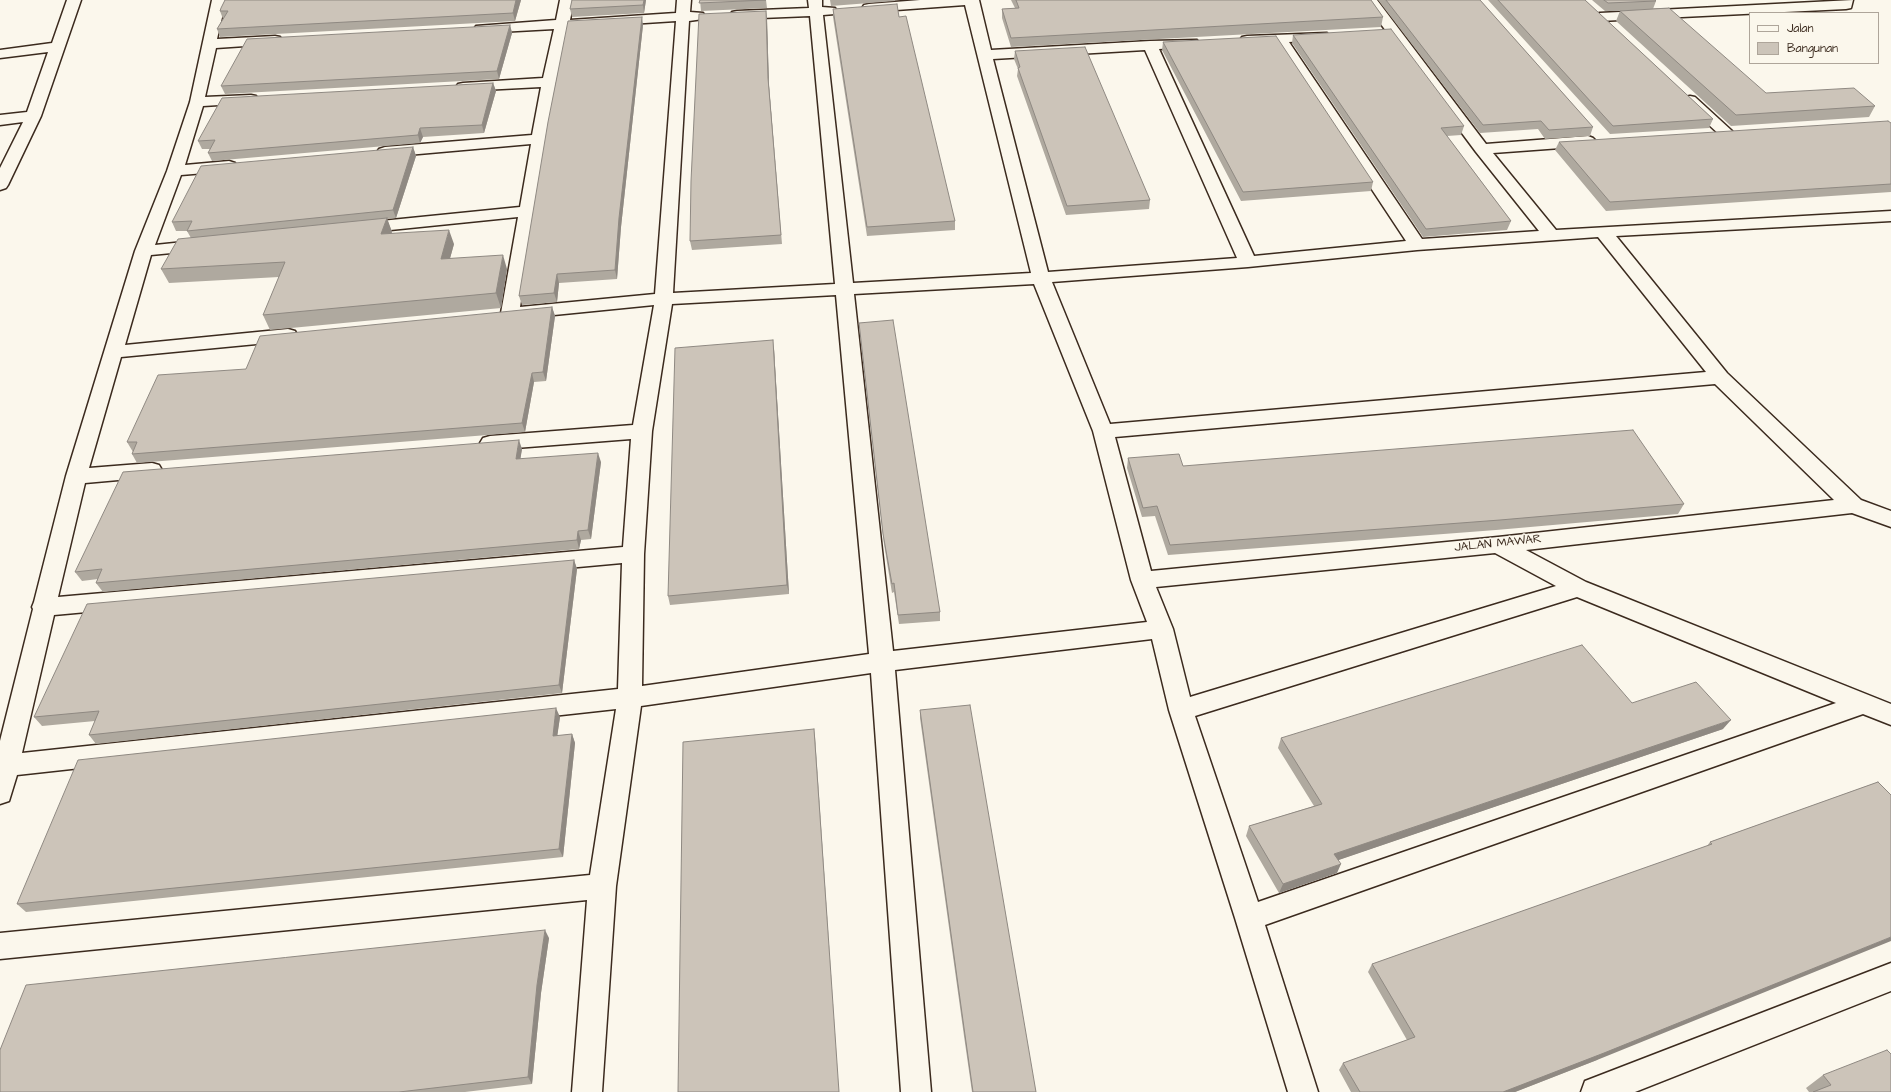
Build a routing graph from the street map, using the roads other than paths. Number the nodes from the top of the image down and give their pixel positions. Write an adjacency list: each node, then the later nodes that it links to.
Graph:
1 (74, 0): 23 (street)
2 (219, 0): 21 (street)
3 (567, 0): 11 (street)
4 (972, 0): 9 (street); 25 (street)
5 (1370, 0): 14 (street)
6 (1846, 0): 12 (street)
7 (816, 6): 8 (street); 10 (street); 53 (street)
8 (684, 8): 11 (street); 54 (street)
9 (855, 9)
10 (840, 10)
11 (562, 24): 13 (street); 26 (street)
12 (1611, 28)
13 (466, 30)
14 (1394, 32): 15 (street); 38 (street)
15 (1379, 33)
16 (1333, 36): 17 (street)
17 (1279, 38): 19 (street); 49 (street)
18 (290, 40): 21 (street)
19 (1234, 41)
20 (1203, 42): 22 (street)
21 (210, 44): 30 (street)
22 (1150, 46): 25 (street); 51 (street)
23 (56, 47): 24 (street); 31 (street)
24 (0, 54)
25 (986, 54): 52 (street)
26 (549, 82): 27 (street); 37 (street)
27 (447, 88)
28 (1680, 91): 34 (street)
29 (267, 98): 30 (street)
30 (197, 102): 41 (street)
31 (32, 116): 32 (street); 42 (street)
32 (0, 120)
33 (1742, 132): 34 (street)
34 (1726, 133): 36 (street)
35 (1599, 134): 38 (street)
36 (1703, 134)
37 (539, 139): 39 (street); 43 (street)
38 (1482, 149): 47 (street)
39 (373, 153)
40 (246, 164): 41 (street)
41 (175, 171): 50 (street)
42 (0, 185)
43 (526, 210): 45 (street); 54 (street)
44 (1891, 216): 46 (street)
45 (347, 230)
46 (1603, 232): 47 (street); 57 (street)
47 (1551, 235): 49 (street)
48 (222, 243): 50 (street)
49 (1416, 245): 51 (street)
50 (144, 251): 56 (street)
51 (1248, 262): 52 (street)
52 (1041, 278): 53 (street); 59 (street)
53 (846, 288): 54 (street); 71 (street)
54 (664, 299): 58 (street)
55 (304, 334): 56 (street)
56 (113, 352): 62 (street)
57 (1720, 377): 59 (street); 63 (street)
58 (642, 431): 60 (street); 66 (street)
59 (1103, 431): 67 (street)
60 (469, 445)
61 (170, 469): 62 (street)
62 (76, 476): 69 (street)
63 (1853, 505): 64 (street); 65 (street, JALAN MAWAR)
64 (1891, 519)
65 (1498, 545): 67 (street, JALAN MAWAR); 68 (street)
66 (633, 554): 69 (street); 72 (street)
67 (1142, 580): 70 (street)
68 (1578, 588): 73 (street); 74 (street)
69 (43, 607): 76 (street)
70 (1161, 629): 71 (street); 74 (street)
71 (882, 662): 72 (street); 83 (street)
72 (630, 698): 76 (street); 78 (street)
73 (1863, 704): 75 (street); 79 (street)
74 (1182, 710): 79 (street)
75 (1891, 715)
76 (7, 765): 77 (street)
77 (0, 793)
78 (602, 886): 80 (street); 82 (street)
79 (1249, 918): 84 (street)
80 (0, 946)
81 (1891, 977): 85 (street)
82 (587, 1092)
83 (916, 1092)
84 (1303, 1092)
85 (1596, 1092)

